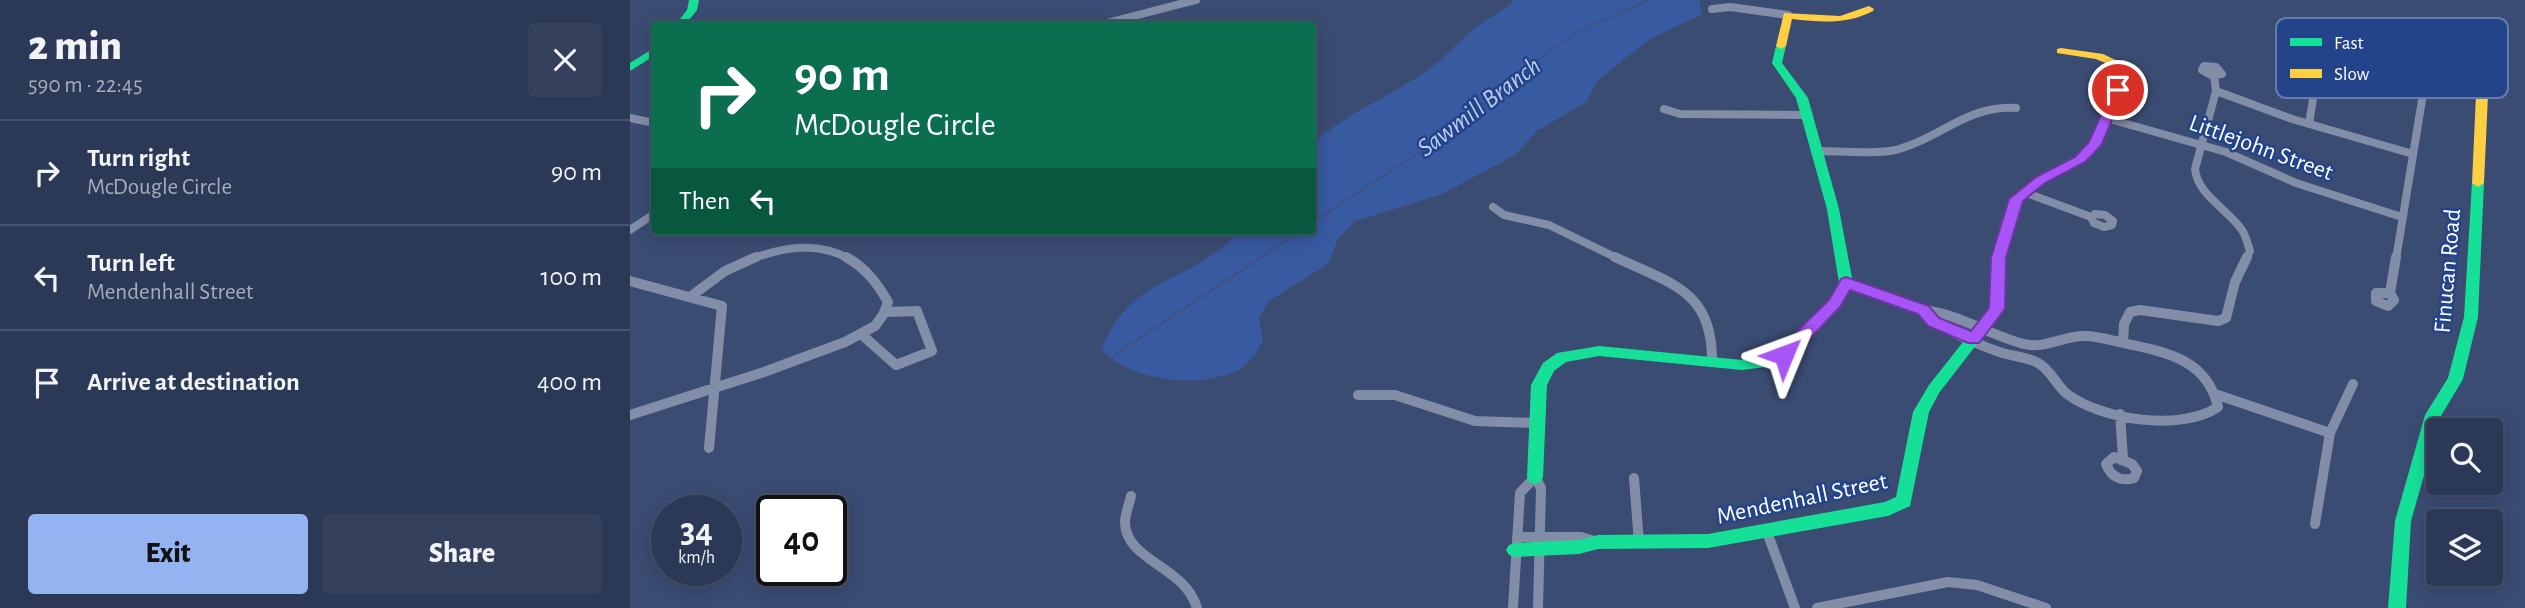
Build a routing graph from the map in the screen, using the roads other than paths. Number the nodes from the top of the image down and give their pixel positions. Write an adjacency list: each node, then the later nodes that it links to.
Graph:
1 (694, 0): 6 (street)
2 (1196, 0): 7 (street)
3 (1712, 9): 5 (street)
4 (1869, 9): 5 (street)
5 (1788, 15): 18 (street)
6 (683, 21)
7 (1114, 21)
8 (2061, 51): 20 (street, Mendenhall Street)
9 (651, 53): 10 (street)
10 (630, 68)
11 (2214, 76): 12 (street)
12 (2216, 91): 22 (street); 23 (street)
13 (2313, 98): 22 (street)
14 (2422, 98): 25 (street)
15 (2482, 98): 65 (street, Finucan Road)
16 (2016, 108): 24 (street)
17 (1664, 109): 18 (street)
18 (1807, 115): 24 (street)
19 (630, 118): 21 (street)
20 (2106, 118): 23 (street, Littlejohn Street); 26 (street, Mendenhall Street)
21 (651, 122)
22 (2309, 124): 25 (street)
23 (2202, 144): 30 (street, Littlejohn Street); 39 (street)
24 (1817, 151): 33 (street)
25 (2413, 154): 30 (street)
26 (2024, 192): 29 (street); 38 (street, Mendenhall Street)
27 (1493, 207): 40 (street)
28 (651, 216): 31 (street)
29 (2091, 217)
30 (2402, 217): 34 (street)
31 (630, 230)
32 (630, 282): 35 (street)
33 (1846, 283): 38 (street); 40 (street)
34 (2390, 293)
35 (690, 297): 36 (street); 42 (street)
36 (887, 312): 37 (street); 37 (street)
37 (861, 334): 42 (street)
38 (1978, 334): 39 (street); 45 (street); 55 (street, Mendenhall Street)
39 (2123, 343): 43 (street)
40 (1712, 362): 47 (street)
41 (2353, 384): 48 (street)
42 (714, 388): 46 (street); 49 (street)
43 (2215, 394): 45 (street); 48 (street)
44 (1358, 395): 47 (street)
45 (2120, 414): 50 (street)
46 (630, 415)
47 (1537, 423): 51 (street)
48 (2330, 433): 54 (street)
49 (709, 447)
50 (2123, 458)
51 (1535, 477): 57 (street); 58 (street)
52 (1634, 478): 56 (street)
53 (1131, 496): 59 (street)
54 (2315, 524)
55 (1767, 532): 56 (street, Mendenhall Street); 62 (street)
56 (1639, 543): 58 (street, Mendenhall Street)
57 (1516, 544): 58 (street, Mendenhall Street); 60 (street)
58 (1540, 544): 61 (street)
59 (1197, 608)
60 (1513, 608)
61 (1538, 608)
62 (1795, 608)
63 (1817, 608): 64 (street)
64 (2046, 608)
65 (2397, 608)

